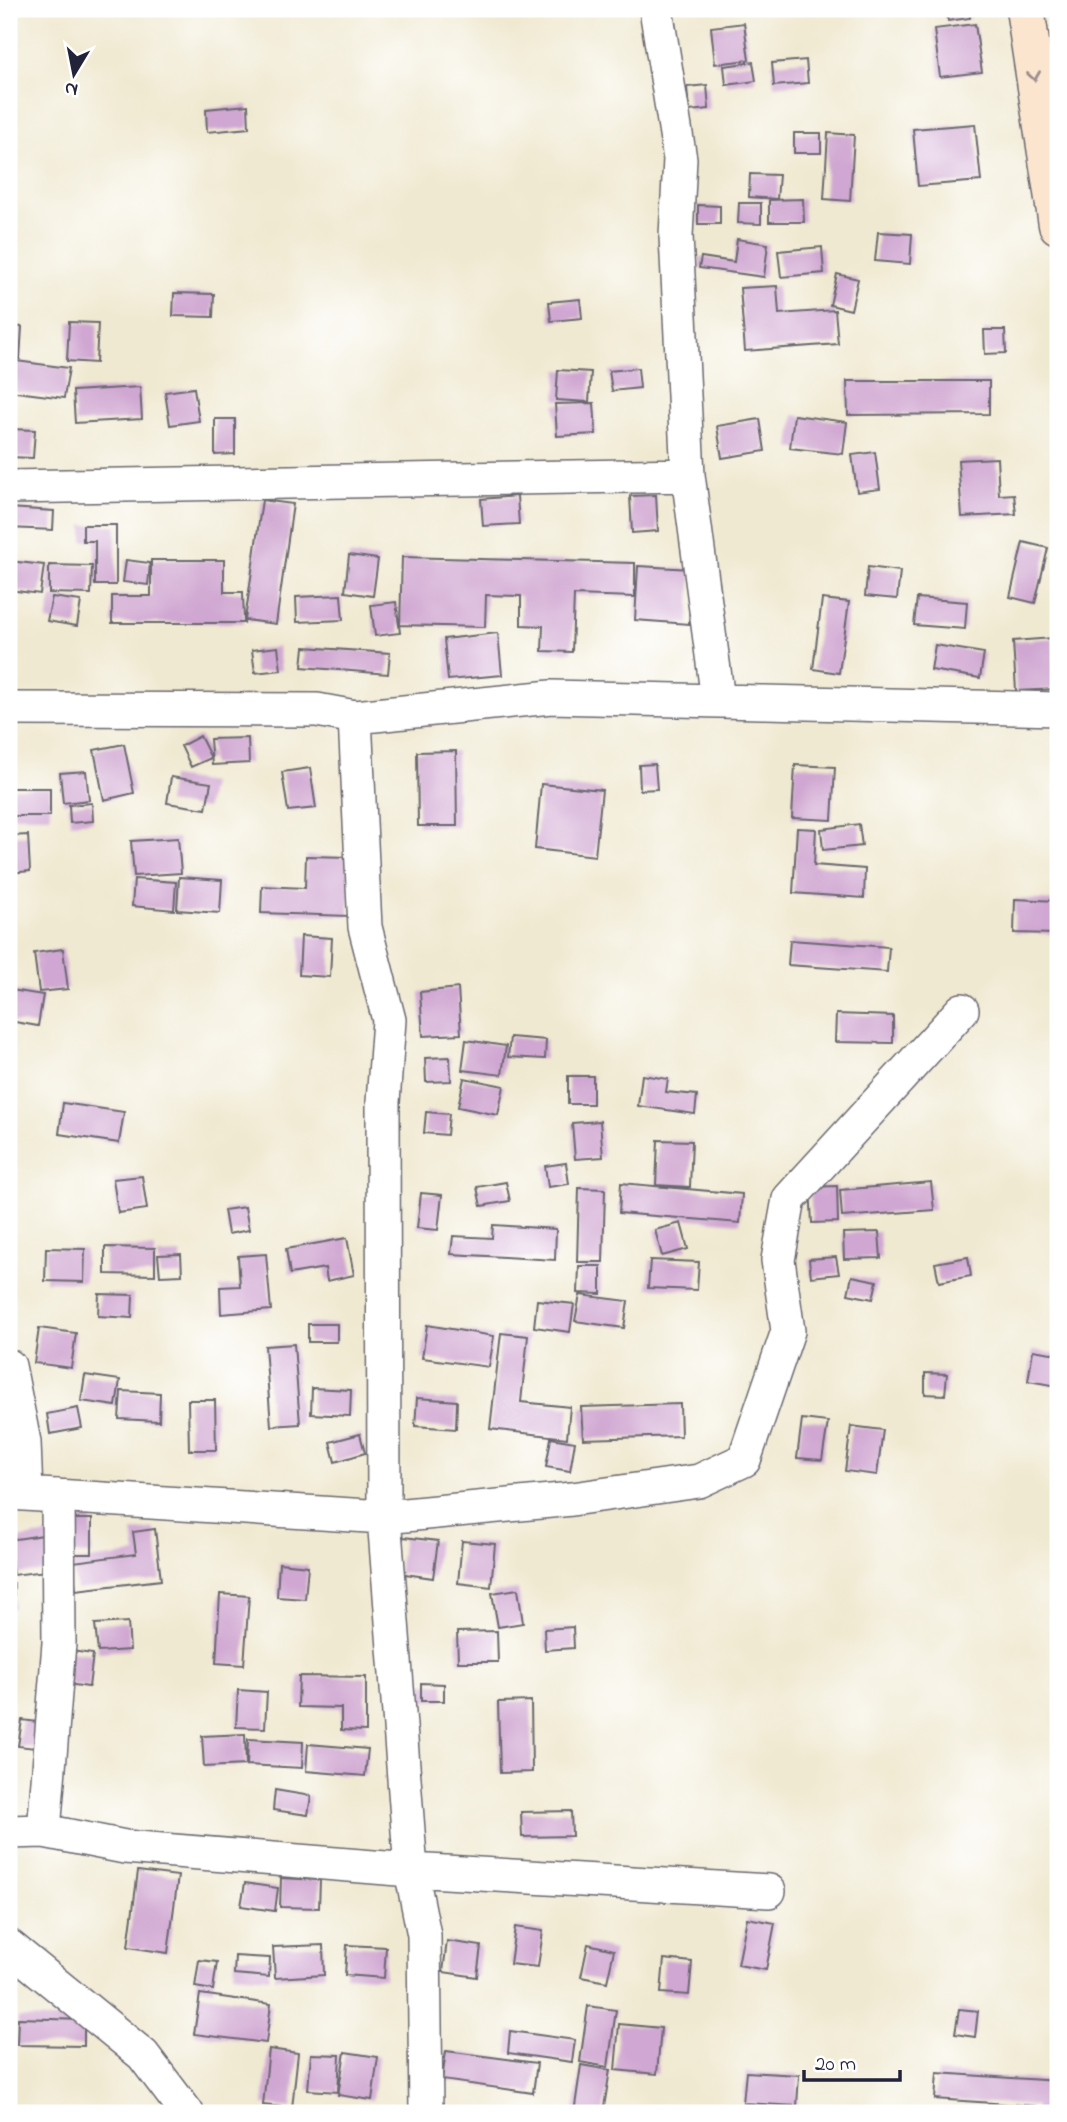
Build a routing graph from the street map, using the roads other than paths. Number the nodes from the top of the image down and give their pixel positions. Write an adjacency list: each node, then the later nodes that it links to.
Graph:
1 (656, 9): 4 (street)
2 (1025, 9): 3 (main road, one-way to 3)
3 (1058, 225)
4 (688, 475): 5 (street); 6 (street)
5 (9, 487)
6 (718, 701): 8 (street); 9 (street)
7 (9, 709): 9 (street)
8 (1058, 709)
9 (355, 716): 13 (street)
10 (962, 1010): 13 (street)
11 (9, 1366): 12 (street)
12 (31, 1494): 13 (street); 14 (street)
13 (384, 1517): 16 (street)
14 (44, 1831): 15 (street); 16 (street)
15 (9, 1832)
16 (411, 1870): 17 (street); 20 (street)
17 (769, 1891)
18 (9, 1946): 19 (street)
19 (187, 2113)
20 (426, 2113)

